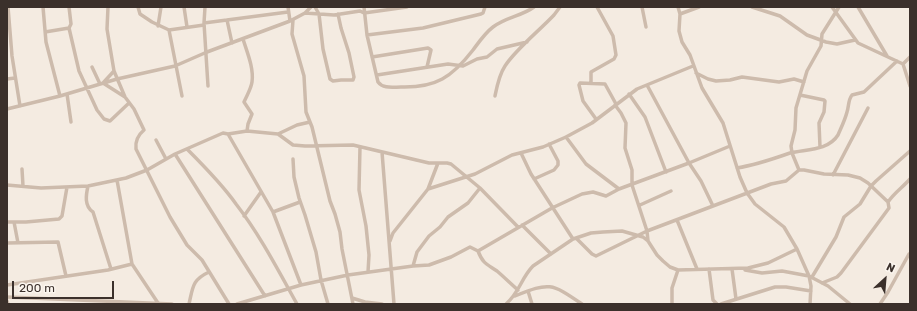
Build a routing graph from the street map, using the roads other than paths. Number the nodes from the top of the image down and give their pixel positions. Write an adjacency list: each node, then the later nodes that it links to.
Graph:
1 (8, 7): 65 (street)
2 (43, 7): 40 (street)
3 (69, 7): 38 (street)
4 (108, 7): 62 (street)
5 (138, 7): 35 (street)
6 (161, 7): 35 (street)
7 (184, 7): 36 (street)
8 (205, 7): 34 (street)
9 (288, 7): 26 (street)
10 (311, 7): 27 (street)
11 (315, 7): 29 (street)
12 (364, 7): 28 (street)
13 (407, 7): 28 (street)
14 (485, 7): 42 (street)
15 (534, 7): 58 (street)
16 (560, 7): 47 (street)
17 (597, 7): 70 (street)
18 (642, 7): 37 (street)
19 (678, 7): 31 (street)
20 (699, 7): 31 (street)
21 (752, 7): 43 (street)
22 (832, 7): 25 (street)
23 (839, 7): 25 (street)
24 (858, 7): 52 (street)
25 (836, 11): 41 (street); 46 (street)
26 (288, 12): 32 (street); 33 (street)
27 (305, 13): 29 (street); 33 (street)
28 (364, 13): 30 (street); 42 (street)
29 (319, 14): 30 (street); 30 (street)
30 (338, 14)
31 (680, 14): 59 (street)
32 (227, 20): 34 (street); 49 (street)
33 (292, 21): 44 (street); 89 (street)
34 (204, 24): 36 (street); 51 (street)
35 (158, 26): 39 (street)
36 (187, 27): 39 (street)
37 (646, 27)
38 (69, 28): 40 (street); 74 (street)
39 (169, 30): 57 (street)
40 (45, 32): 78 (street)
41 (822, 34): 43 (street); 45 (street)
42 (367, 35): 54 (street)
43 (815, 38): 45 (street)
44 (243, 39): 49 (street); 90 (street)
45 (821, 40): 48 (street); 50 (street)
46 (855, 40): 48 (street); 52 (street)
47 (527, 42): 58 (street); 80 (street)
48 (826, 42): 50 (street)
49 (232, 43): 51 (street)
50 (821, 46): 68 (street)
51 (207, 52): 57 (street); 73 (street)
52 (887, 56): 55 (street)
53 (910, 57): 56 (street)
54 (372, 58): 61 (street); 64 (street)
55 (897, 61): 56 (street); 99 (street)
56 (903, 64): 71 (street)
57 (175, 66): 67 (street); 79 (street)
58 (461, 66): 61 (street); 64 (street)
59 (693, 66): 63 (street); 72 (street)
60 (92, 67): 69 (street)
61 (428, 67): 64 (street)
62 (114, 70): 67 (street); 69 (street)
63 (696, 73): 68 (street); 97 (street)
64 (377, 75)
65 (15, 78): 66 (street); 84 (street)
66 (7, 79)
67 (117, 79): 69 (street); 81 (street)
68 (804, 82): 77 (street)
69 (101, 83): 74 (street); 81 (street)
70 (591, 83): 83 (street); 87 (street)
71 (910, 84)
72 (647, 85): 76 (street); 110 (street)
73 (208, 86)
74 (87, 88): 75 (street); 82 (street)
75 (67, 94): 78 (street); 88 (street)
76 (629, 94): 83 (street); 116 (street)
77 (800, 95): 99 (street); 104 (street)
78 (60, 96): 84 (street)
79 (182, 96)
80 (494, 96)
81 (125, 97): 82 (street)
82 (129, 103): 113 (street)
83 (615, 105): 87 (street); 119 (street)
84 (20, 106): 86 (street)
85 (868, 108): 117 (street)
86 (7, 109)
87 (596, 119): 93 (street)
88 (71, 122)
89 (310, 122): 92 (street); 96 (street)
90 (247, 131): 91 (street); 92 (street)
91 (228, 134): 100 (street); 134 (street)
92 (278, 134): 96 (street)
93 (566, 137): 95 (street); 132 (street)
94 (156, 140): 106 (street)
95 (549, 144): 103 (street); 120 (street)
96 (316, 146): 98 (street); 170 (street)
97 (730, 146): 110 (street); 111 (street)
98 (360, 147): 102 (street); 169 (street)
99 (820, 147): 104 (street)
100 (187, 148): 105 (street); 142 (street)
101 (910, 151): 128 (street)
102 (382, 152): 108 (street); 154 (street)
103 (521, 153): 118 (street); 120 (street)
104 (792, 153): 111 (street); 114 (street)
105 (175, 154): 106 (street); 181 (street)
106 (166, 159): 113 (street)
107 (293, 159): 136 (street)
108 (429, 163): 109 (street); 115 (street)
109 (438, 163): 115 (street); 118 (street)
110 (689, 163): 116 (street); 139 (street)
111 (737, 168): 135 (street)
112 (22, 169): 126 (street)
113 (147, 170): 121 (street); 168 (street)
114 (799, 170): 117 (street); 135 (street)
115 (435, 171): 131 (street)
116 (666, 172): 123 (street)
117 (833, 175): 128 (street)
118 (466, 177): 130 (street); 131 (street)
119 (633, 177): 123 (street); 124 (street)
120 (534, 179): 140 (street)
121 (117, 180): 127 (street); 159 (street)
122 (910, 180): 137 (street)
123 (640, 182): 124 (street)
124 (632, 184): 132 (street); 138 (street)
125 (7, 185): 126 (street)
126 (23, 186): 129 (street)
127 (88, 186): 129 (street); 161 (street)
128 (871, 186): 137 (street); 172 (street)
129 (66, 187): 145 (street)
130 (480, 188): 147 (street); 160 (street)
131 (428, 189): 154 (street)
132 (619, 189): 140 (street)
133 (671, 191): 138 (street)
134 (261, 192): 141 (street); 142 (street)
135 (747, 193): 139 (street); 155 (street)
136 (300, 202): 141 (street); 173 (street)
137 (888, 202): 174 (street)
138 (640, 205): 148 (street)
139 (713, 206): 143 (street)
140 (552, 208): 146 (street); 150 (street)
141 (273, 212): 176 (street)
142 (244, 216): 177 (street)
143 (677, 220): 148 (street); 163 (street)
144 (7, 222): 145 (street)
145 (14, 222): 153 (street)
146 (522, 225): 147 (street); 157 (street)
147 (518, 227): 156 (street)
148 (647, 231): 149 (street); 151 (street)
149 (638, 235): 150 (street); 150 (street); 151 (street)
150 (574, 238): 157 (street)
151 (648, 241): 167 (street)
152 (7, 243): 153 (street)
153 (18, 243): 171 (street)
154 (389, 244): 162 (street)
155 (797, 249): 166 (street); 172 (street)
156 (478, 251): 160 (street); 178 (street)
157 (551, 254): 178 (street)
158 (909, 254): 211 (street)
159 (132, 264): 161 (street); 192 (street)
160 (414, 266): 162 (street)
161 (111, 269): 171 (street)
162 (390, 269): 169 (street); 201 (street)
163 (697, 269): 164 (street); 167 (street)
164 (709, 269): 165 (street); 206 (street)
165 (732, 269): 166 (street); 185 (street)
166 (740, 269): 172 (street)
167 (678, 270): 205 (street)
168 (209, 272): 194 (street); 195 (street)
169 (368, 272): 170 (street)
170 (348, 275): 173 (street); 184 (street)
171 (66, 276): 175 (street)
172 (811, 277): 174 (street); 180 (street)
173 (321, 280): 176 (street); 198 (street)
174 (822, 283): 186 (street)
175 (7, 285)
176 (302, 285): 177 (street)
177 (288, 289): 181 (street); 197 (street)
178 (518, 290): 183 (street)
179 (528, 291): 183 (street); 203 (street); 204 (street)
180 (811, 291): 185 (street); 208 (street)
181 (265, 296): 196 (street)
182 (7, 297): 188 (street)
183 (514, 297): 202 (street)
184 (352, 298): 199 (street); 200 (street)
185 (736, 299): 207 (street)
186 (845, 299): 209 (street); 210 (street)
187 (7, 300): 190 (street)
188 (76, 300): 189 (street); 191 (street)
189 (138, 303): 192 (street)
190 (8, 304)
191 (79, 304)
192 (158, 304): 193 (street)
193 (172, 304)
194 (190, 304)
195 (229, 304)
196 (237, 304)
197 (297, 304)
198 (328, 304)
199 (353, 304)
200 (382, 304)
201 (394, 304)
202 (506, 304)
203 (532, 304)
204 (582, 304)
205 (672, 304)
206 (717, 304)
207 (721, 304)
208 (810, 304)
209 (844, 304)
210 (850, 304)
211 (880, 304)

